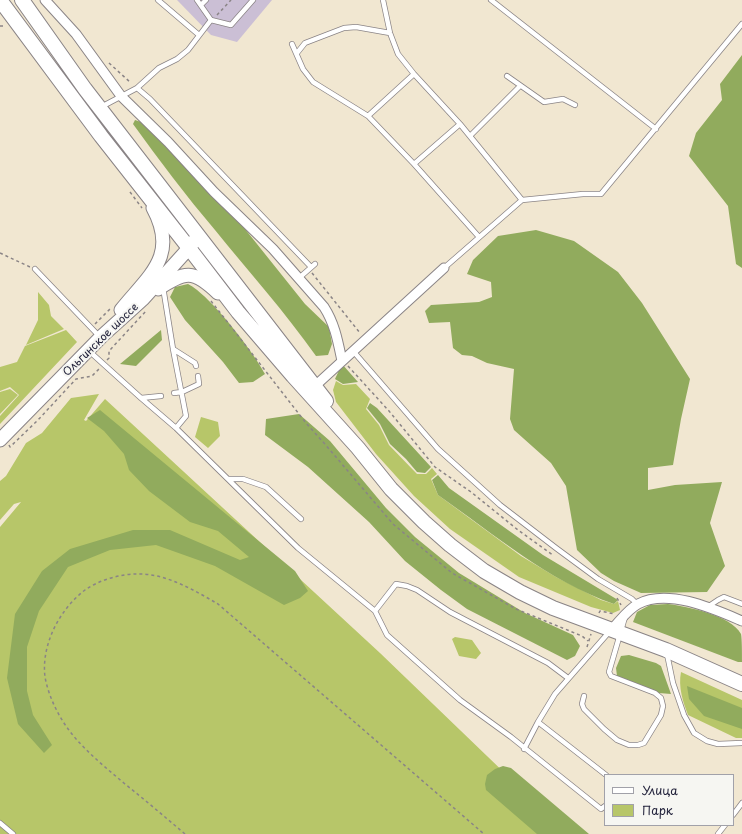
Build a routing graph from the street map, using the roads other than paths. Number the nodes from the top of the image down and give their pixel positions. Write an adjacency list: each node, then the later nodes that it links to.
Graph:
1 (0, 0): 29 (main road)
2 (22, 0): 23 (main road)
3 (45, 0): 21 (street)
4 (158, 0): 14 (lane)
5 (196, 0): 10 (lane)
6 (206, 0): 10 (lane)
7 (253, 0): 11 (lane)
8 (383, 0): 13 (lane)
9 (491, 0): 26 (lane)
10 (201, 5): 11 (lane)
11 (211, 20): 14 (lane)
12 (742, 24): 26 (lane)
13 (390, 33): 16 (lane); 17 (lane)
14 (199, 35): 20 (lane)
15 (292, 44): 16 (lane)
16 (297, 53): 24 (lane)
17 (414, 74): 24 (lane); 25 (lane)
18 (507, 76): 19 (lane)
19 (520, 86): 22 (lane); 27 (lane)
20 (137, 88): 21 (lane); 36 (lane)
21 (121, 96): 23 (lane); 36 (street)
22 (575, 105)
23 (100, 108): 31 (main road)
24 (368, 116): 28 (lane)
25 (460, 124): 27 (lane); 28 (lane)
26 (656, 129): 30 (lane)
27 (470, 136): 30 (lane)
28 (414, 164): 32 (lane)
29 (137, 191): 33 (main road); 40 (main road)
30 (522, 200): 32 (lane)
31 (198, 236): 33 (main road, Ольгинское шоссе); 47 (main road)
32 (479, 237): 34 (lane)
33 (189, 248): 38 (main road, Ольгинское шоссе); 39 (main road)
34 (444, 268): 43 (street)
35 (35, 269): 40 (lane)
36 (299, 278): 44 (street)
37 (163, 286): 38 (main road); 39 (main road); 41 (lane)
38 (143, 299): 40 (main road, Ольгинское шоссе)
39 (238, 312): 54 (main road)
40 (98, 334): 42 (main road, Ольгинское шоссе)
41 (173, 349): 45 (lane); 48 (lane)
42 (88, 350): 51 (lane); 53 (main road, Ольгинское шоссе)
43 (353, 351): 44 (street); 57 (lane)
44 (342, 361): 47 (street)
45 (196, 366)
46 (198, 376): 48 (lane)
47 (315, 386): 54 (main road)
48 (182, 392): 49 (lane); 52 (lane)
49 (174, 393)
50 (161, 396): 51 (lane)
51 (140, 398): 52 (lane)
52 (176, 428): 55 (lane)
53 (0, 440)
54 (358, 448): 62 (main road)
55 (228, 479): 56 (lane); 60 (lane)
56 (301, 519)
57 (638, 604): 59 (street); 62 (street)
58 (742, 604): 59 (lane)
59 (709, 606): 61 (street)
60 (375, 611): 64 (lane); 69 (lane)
61 (742, 621)
62 (616, 631): 63 (main road); 64 (lane); 66 (lane)
63 (666, 650): 65 (main road); 68 (lane)
64 (568, 678): 67 (lane)
65 (742, 684)
66 (584, 696)
67 (538, 722): 69 (lane); 70 (lane)
68 (742, 743)
69 (524, 749): 72 (lane)
70 (605, 774)
71 (742, 803): 73 (lane)
72 (604, 807)
73 (734, 814)
74 (0, 823): 76 (lane)
75 (724, 826): 77 (lane)
76 (13, 834)
77 (718, 834)

